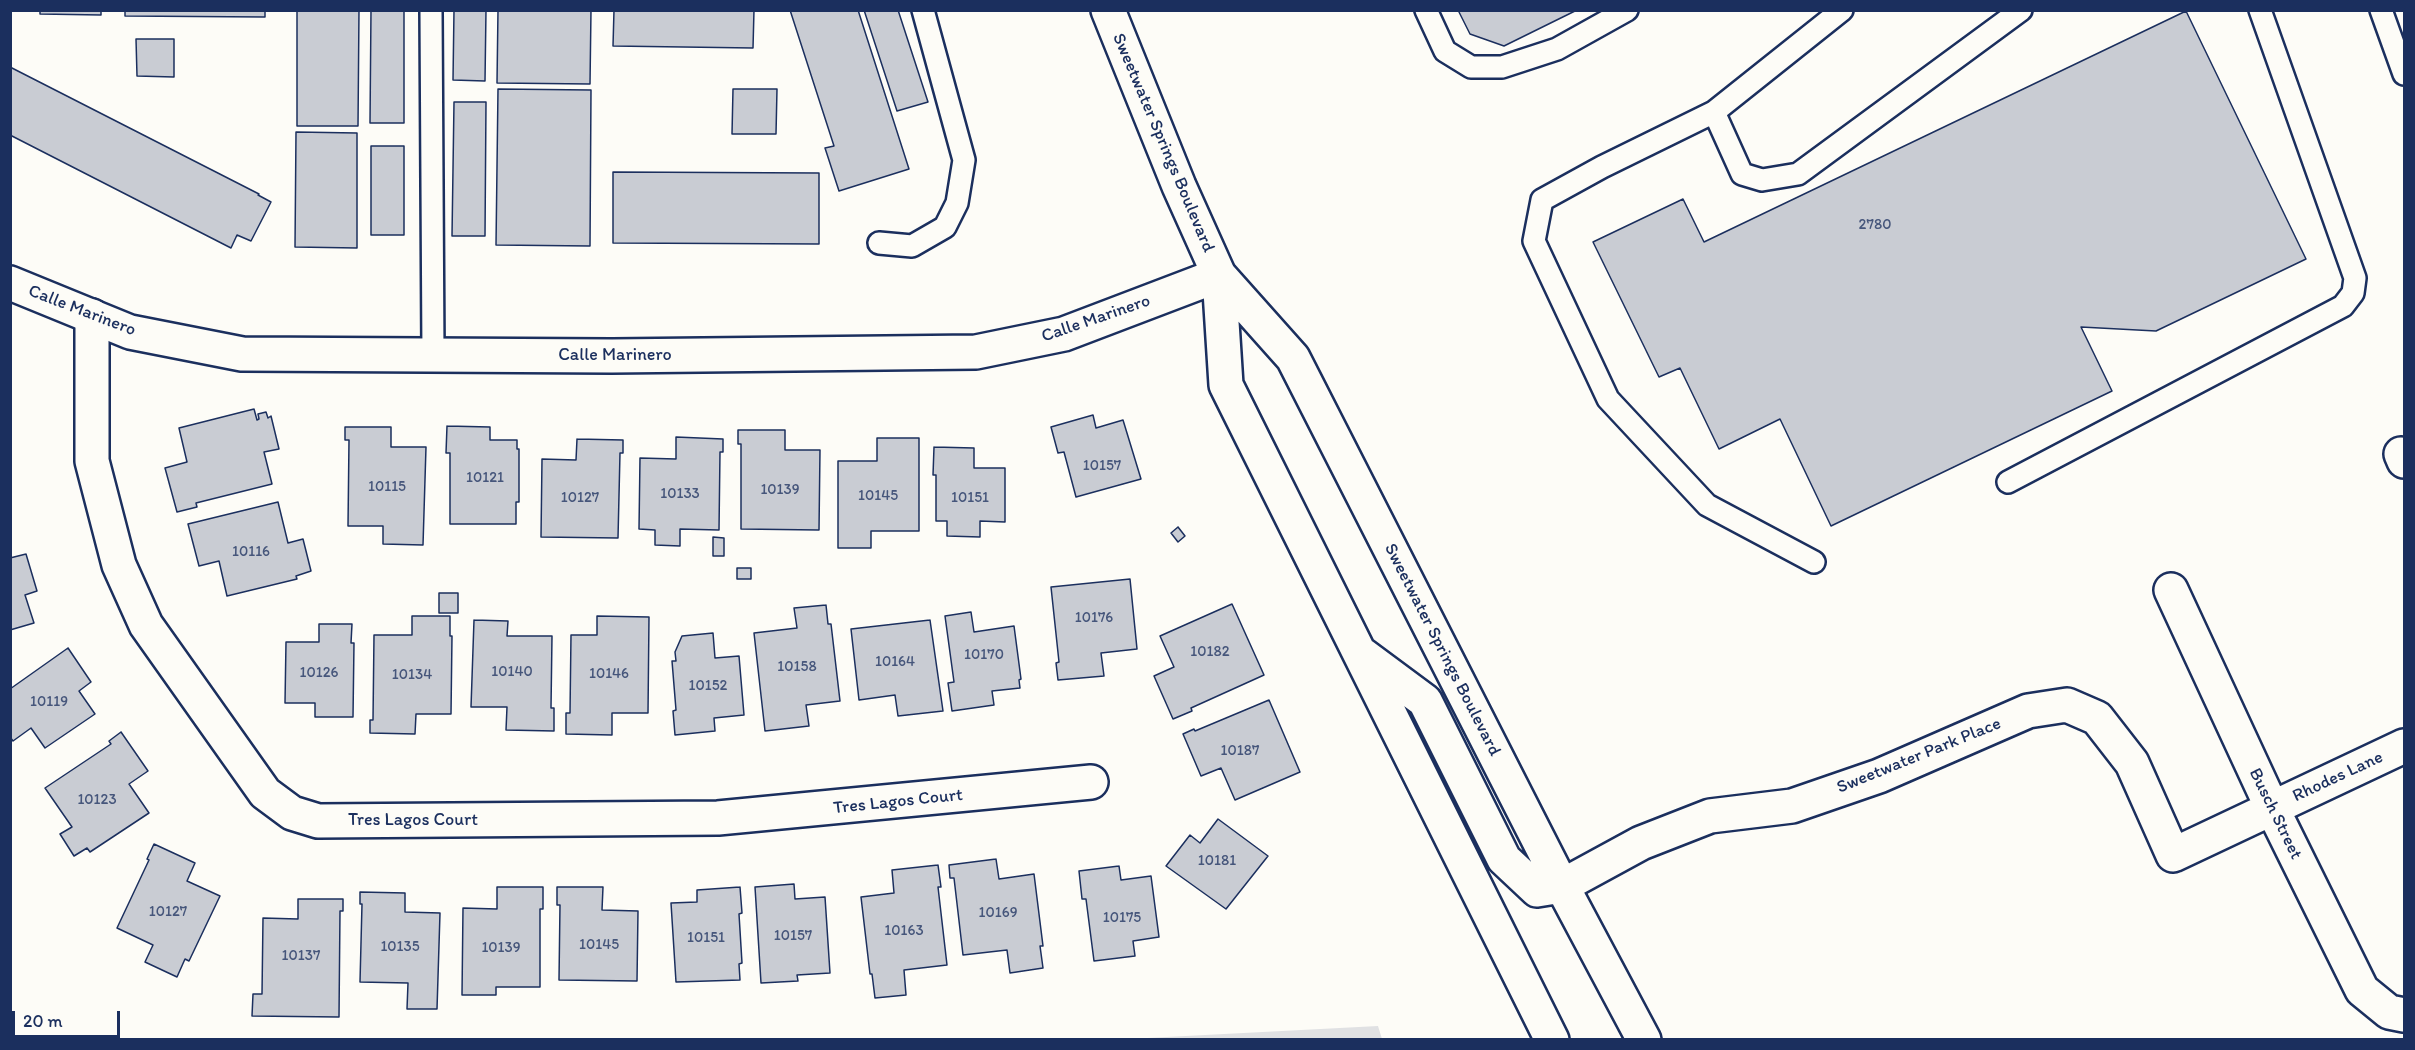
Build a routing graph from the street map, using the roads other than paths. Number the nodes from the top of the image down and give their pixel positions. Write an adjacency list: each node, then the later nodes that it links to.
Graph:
1 (431, 10): 16 (lane)
2 (923, 10): 12 (lane)
3 (1108, 10): 13 (street, Sweetwater Springs Boulevard)
4 (1426, 10): 5 (lane)
5 (1627, 10)
6 (1842, 10): 11 (lane)
7 (2021, 10): 11 (lane)
8 (2260, 10): 17 (lane)
9 (2381, 10): 10 (lane)
10 (2404, 74)
11 (1714, 112): 18 (lane)
12 (879, 243)
13 (1219, 275): 16 (street, Calle Marinero); 20 (street, Sweetwater Springs Boulevard); 25 (street, Sweetwater Springs Boulevard)
14 (10, 283): 15 (street, Calle Marinero)
15 (92, 316): 16 (street, Calle Marinero); 22 (street, Tres Lagos Court)
16 (433, 355)
17 (2008, 482)
18 (1814, 562)
19 (2171, 591): 23 (street, Busch Street)
20 (1359, 652): 25 (street); 27 (street, Sweetwater Springs Boulevard)
21 (2404, 746): 23 (street, Rhodes Lane)
22 (1091, 782)
23 (2272, 808): 24 (street, Rhodes Lane); 26 (street, Busch Street)
24 (2173, 855): 25 (street, Sweetwater Park Place)
25 (1562, 886): 28 (street, Sweetwater Springs Boulevard)
26 (2404, 1015)
27 (1552, 1040)
28 (1644, 1040)

